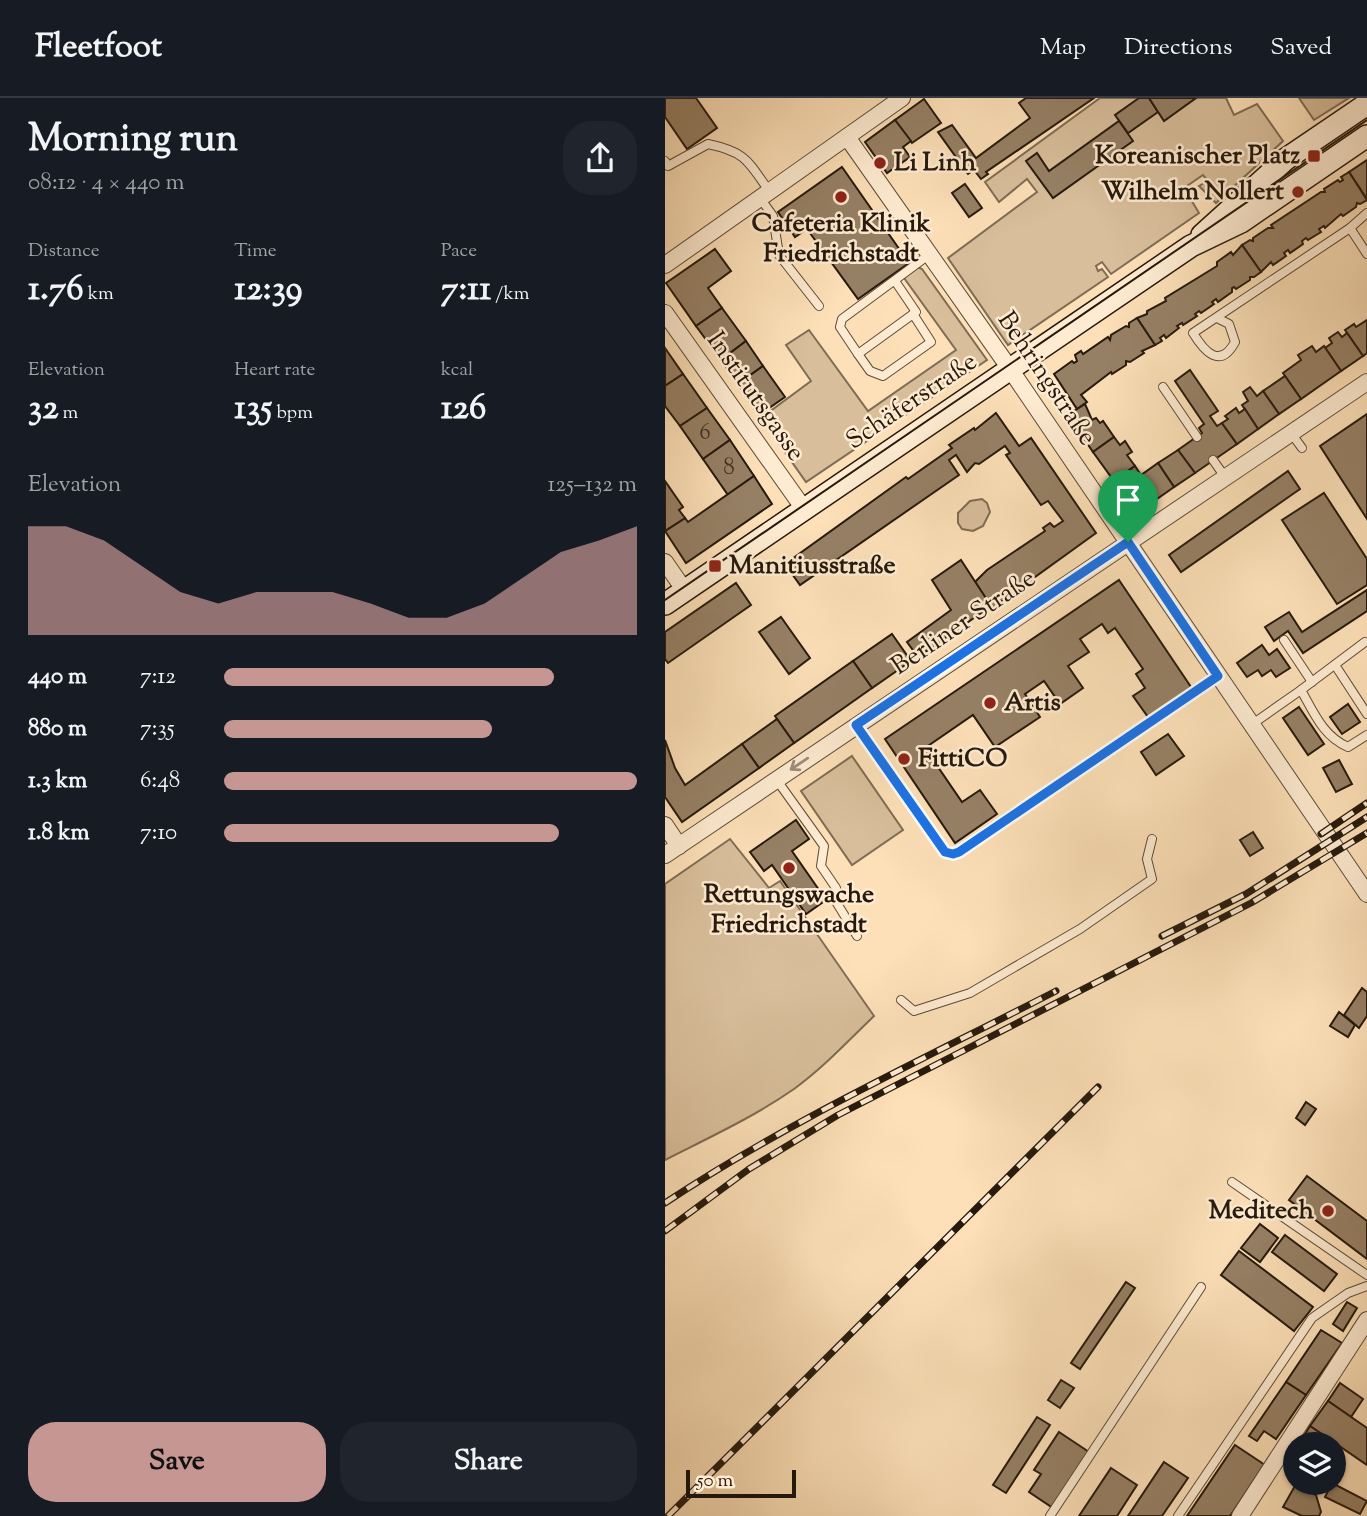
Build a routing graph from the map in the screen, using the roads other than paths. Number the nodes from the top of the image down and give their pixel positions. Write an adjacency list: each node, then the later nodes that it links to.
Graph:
1 (902, 98): 4 (street)
2 (1367, 104): 9 (street, Schäferstraße)
3 (1367, 136): 9 (street, Schäferstraße)
4 (847, 137): 6 (street); 10 (street, Behringstraße)
5 (665, 161): 6 (lane)
6 (765, 195): 12 (street); 14 (lane)
7 (1367, 213): 8 (lane)
8 (1350, 228): 11 (lane); 17 (lane)
9 (1191, 246): 19 (street, Schäferstraße)
10 (930, 254): 13 (lane); 19 (street, Behringstraße)
11 (1367, 254)
12 (665, 265)
13 (895, 281): 16 (lane); 18 (lane)
14 (819, 306)
15 (665, 313): 27 (street, Institutsgasse)
16 (913, 314): 18 (lane); 18 (lane)
17 (1217, 318): 17 (lane)
18 (858, 354)
19 (1010, 369): 27 (street, Schäferstraße); 28 (street, Behringstraße)
20 (1367, 382): 22 (street, Berliner Straße)
21 (1163, 387): 23 (lane)
22 (1291, 433): 24 (lane); 26 (street, Berliner Straße)
23 (1197, 437)
24 (1302, 449)
25 (1213, 460): 26 (lane)
26 (1224, 477): 28 (street, Berliner Straße)
27 (804, 509): 30 (street, Schäferstraße)
28 (1128, 542): 35 (street, Behringstraße); 39 (street, Berliner Straße)
29 (665, 562): 30 (street)
30 (685, 591): 31 (street, Schäferstraße)
31 (665, 604)
32 (1284, 639): 36 (lane)
33 (1365, 642): 34 (lane)
34 (1335, 665): 36 (lane); 38 (lane)
35 (1218, 676): 39 (lane); 40 (street, Behringstraße)
36 (1312, 682): 37 (lane)
37 (1301, 690): 40 (lane); 41 (lane)
38 (1367, 713)
39 (856, 725): 42 (street, Berliner Straße, one-way to 42)
40 (1251, 725): 47 (street, Behringstraße)
41 (1367, 735)
42 (776, 779): 45 (street, Berliner Straße); 48 (lane)
43 (665, 825): 45 (street)
44 (1152, 839): 49 (lane)
45 (679, 846): 46 (street, Berliner Straße)
46 (665, 855)
47 (1367, 894)
48 (857, 936)
49 (901, 1000)
50 (1232, 1182): 51 (lane)
51 (1367, 1275)
52 (1367, 1286): 56 (lane)
53 (1201, 1287): 55 (lane)
54 (1367, 1320): 57 (street)
55 (1054, 1514)
56 (1178, 1516)
57 (1240, 1516)

